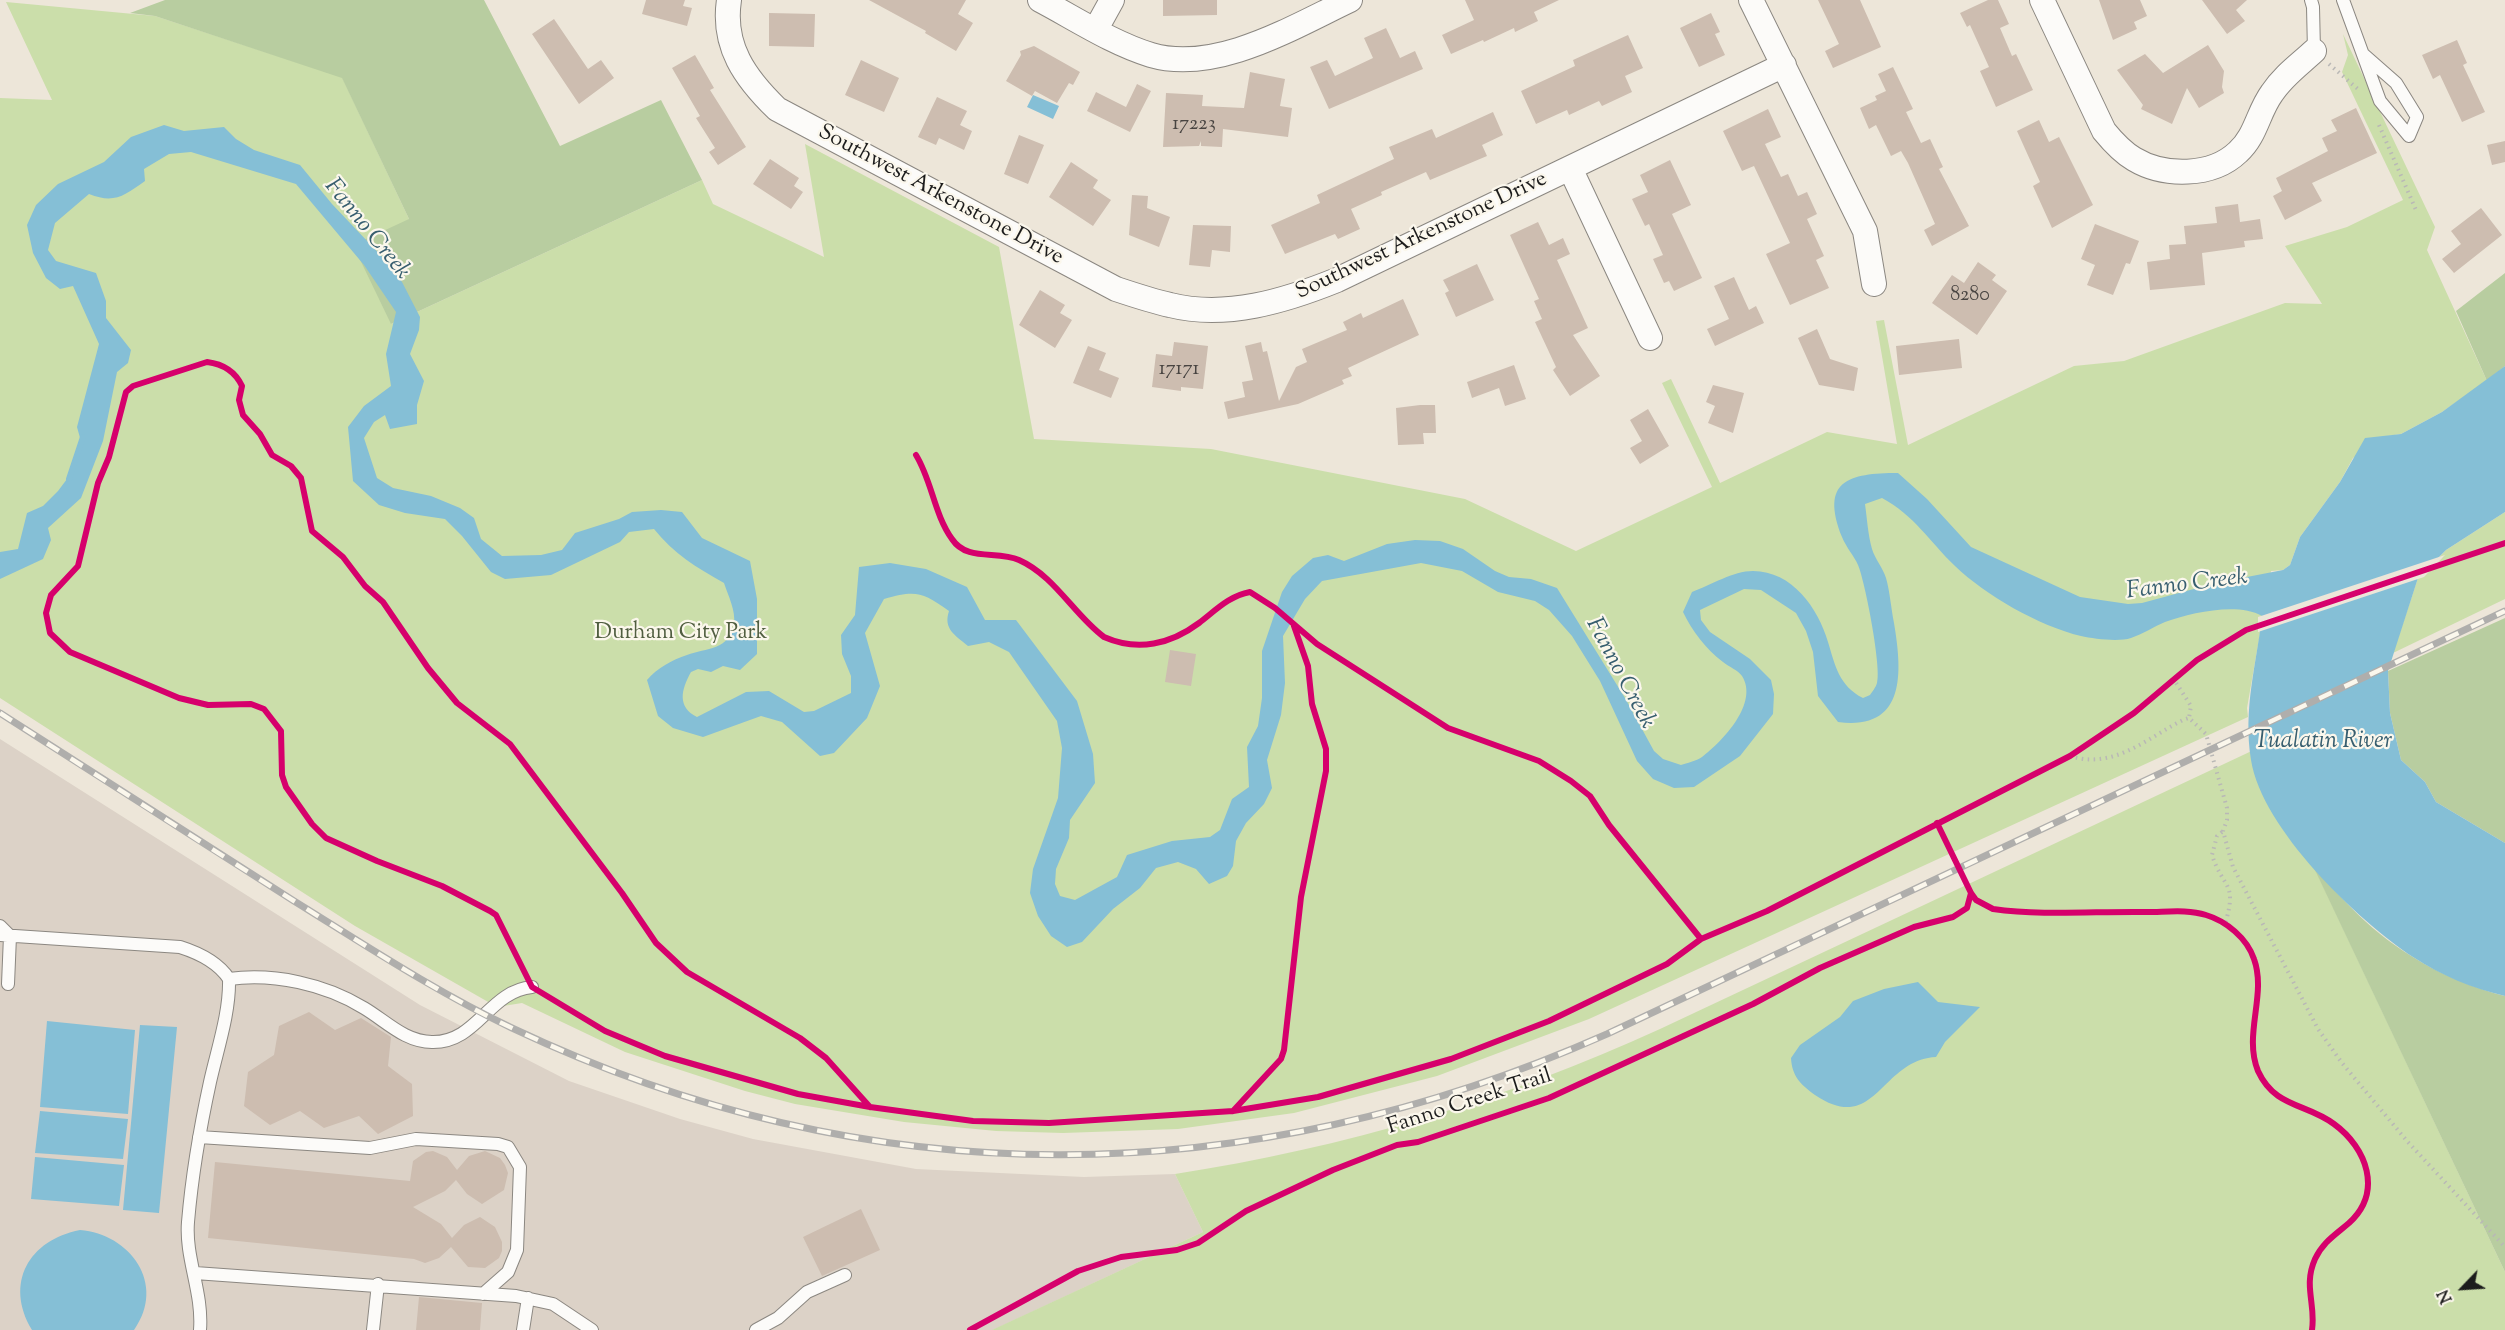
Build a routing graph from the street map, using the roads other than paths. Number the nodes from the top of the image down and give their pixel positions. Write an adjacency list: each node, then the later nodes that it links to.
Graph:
1 (729, 0): 13 (street, Southwest Arkenstone Drive)
2 (1040, 0): 9 (street)
3 (1112, 0): 9 (street)
4 (1350, 0): 9 (street)
5 (1751, 0): 12 (street)
6 (2042, 0): 10 (street)
7 (2311, 0): 10 (lane)
8 (2343, 0): 11 (lane)
9 (1096, 29)
10 (2314, 51)
11 (2364, 54): 11 (lane)
12 (1784, 65): 13 (street, Southwest Arkenstone Drive); 14 (street)
13 (1570, 168): 15 (street)
14 (1874, 284)
15 (1650, 338)
16 (0, 927): 17 (lane)
17 (5, 936): 18 (lane); 19 (lane)
18 (229, 980): 20 (lane); 21 (lane)
19 (8, 984)
20 (532, 987)
21 (199, 1137): 22 (lane); 25 (lane)
22 (195, 1273): 24 (lane); 27 (lane)
23 (845, 1275): 31 (lane)
24 (378, 1284): 25 (lane); 28 (lane)
25 (483, 1294): 26 (lane)
26 (528, 1298): 29 (lane); 30 (lane)
27 (200, 1330)
28 (373, 1330)
29 (523, 1330)
30 (592, 1330)
31 (756, 1330)

